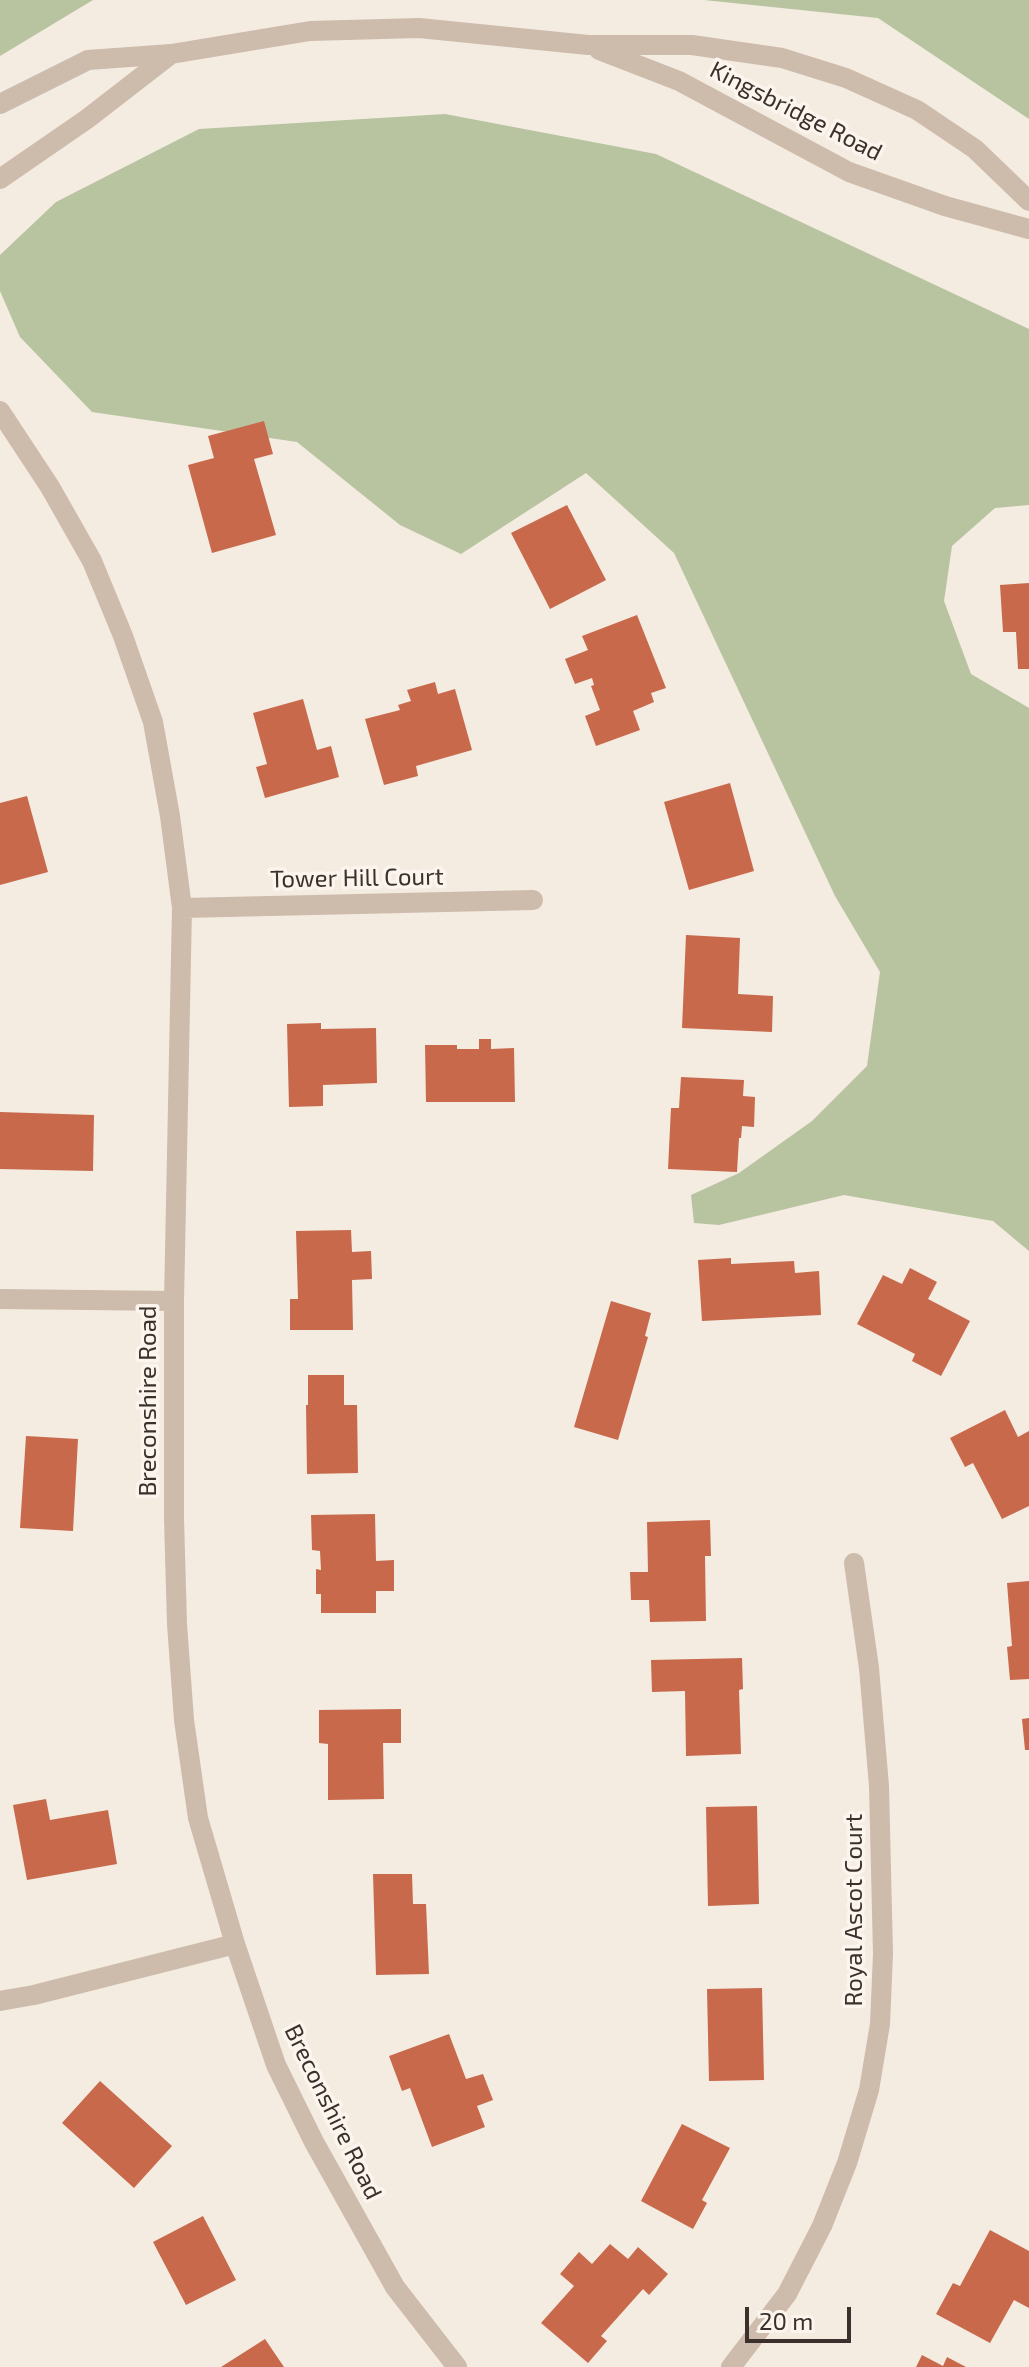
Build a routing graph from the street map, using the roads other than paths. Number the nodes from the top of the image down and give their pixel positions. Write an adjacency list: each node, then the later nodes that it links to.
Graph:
1 (588, 45): 2 (street, Kingsbridge Road); 5 (street, Kingsbridge Road); 6 (street, Kingsbridge Road)
2 (171, 54): 3 (street, Kingsbridge Road); 4 (street, Kingsbridge Road)
3 (0, 104)
4 (0, 179)
5 (1029, 201)
6 (1029, 229)
7 (0, 411): 9 (street, Breconshire Road)
8 (533, 900): 9 (street, Tower Hill Court)
9 (182, 908): 11 (street, Breconshire Road)
10 (0, 1299): 11 (street)
11 (174, 1301): 13 (street, Breconshire Road)
12 (854, 1563): 16 (street, Royal Ascot Court)
13 (235, 1944): 14 (street); 15 (street, Breconshire Road)
14 (0, 2001)
15 (457, 2367)
16 (731, 2367)

